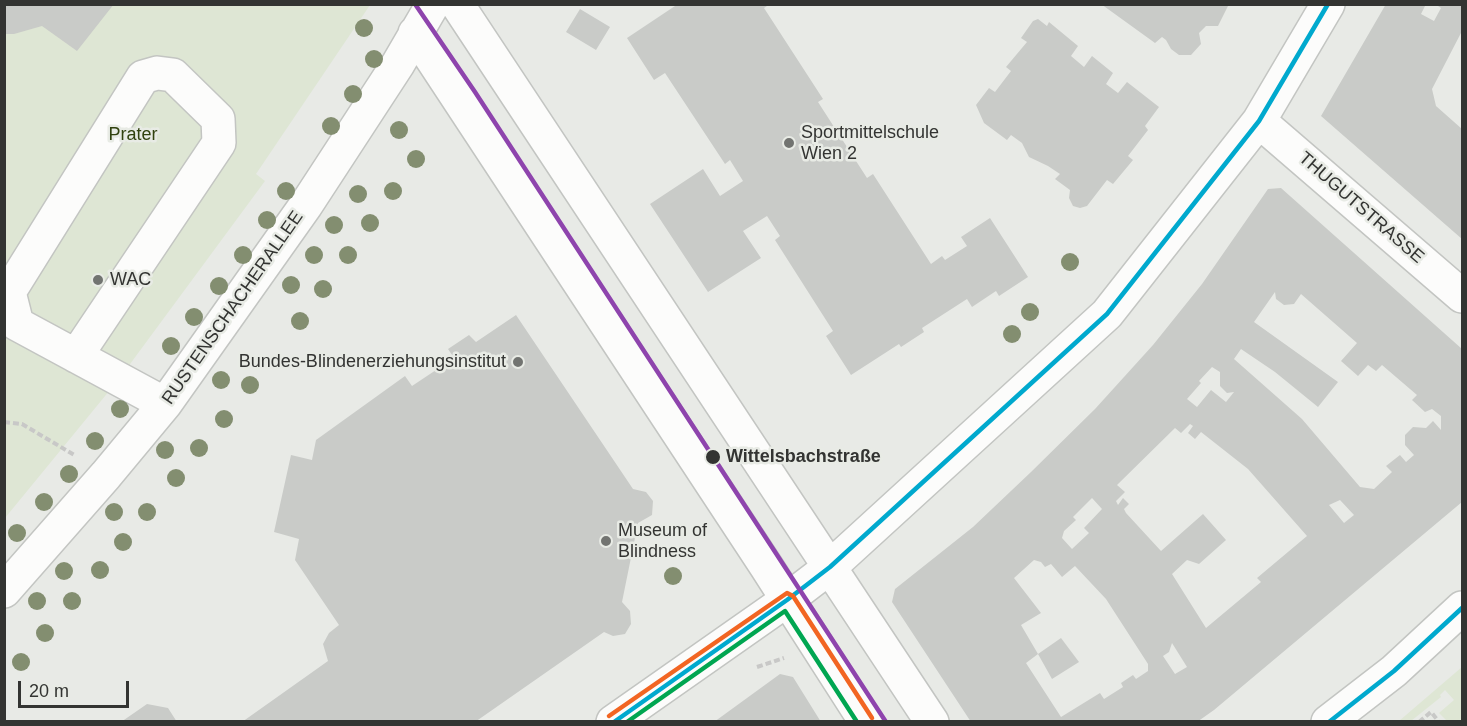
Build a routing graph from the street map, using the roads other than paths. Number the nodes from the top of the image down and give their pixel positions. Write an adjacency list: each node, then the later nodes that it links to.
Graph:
1 (433, 4): 4 (street, RUSTENSCHACHERALLEE)
2 (458, 4): 9 (street)
3 (1328, 4): 5 (street)
4 (415, 33): 8 (street, RUSTENSCHACHERALLEE); 11 (street)
5 (1259, 121): 6 (street, THUGUTSTRASSE); 9 (street)
6 (1462, 296)
7 (76, 356): 7 (street); 8 (street)
8 (165, 404): 10 (street, RUSTENSCHACHERALLEE)
9 (830, 567): 11 (street); 15 (street)
10 (4, 591)
11 (787, 600): 13 (street); 14 (street)
12 (1462, 608): 16 (street)
13 (614, 722)
14 (866, 722)
15 (932, 722)
16 (1328, 722)

